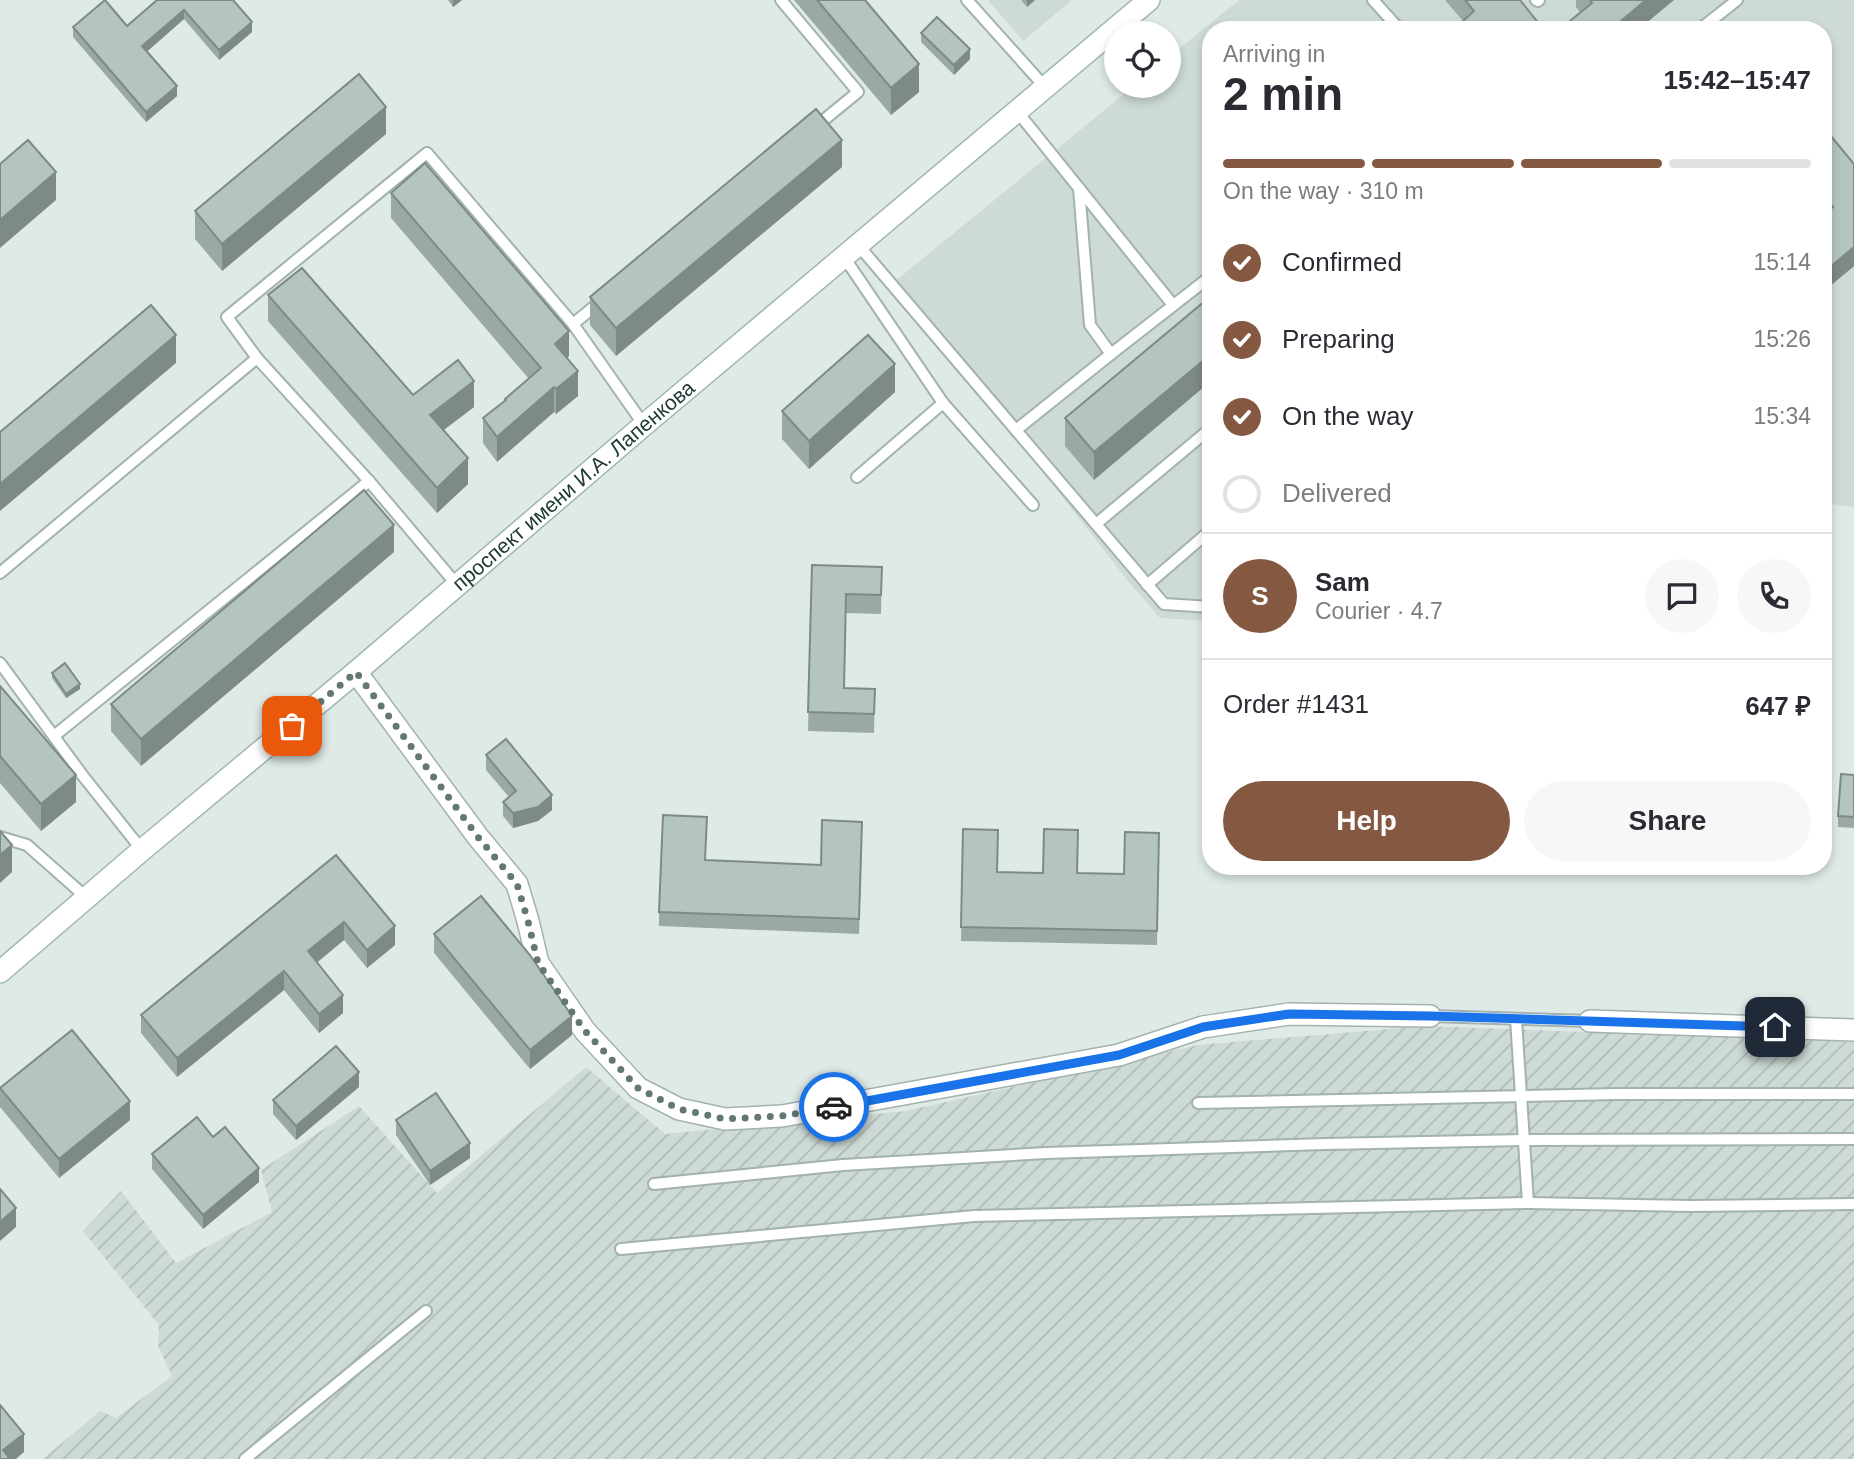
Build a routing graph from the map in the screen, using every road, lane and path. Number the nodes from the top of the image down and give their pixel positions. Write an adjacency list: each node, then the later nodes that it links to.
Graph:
1 (781, 0): 10 (lane)
2 (967, 0): 8 (lane)
3 (1149, 0): 8 (street, проспект имени И.А. Лапенкова)
4 (1373, 0): 6 (lane)
5 (1737, 0): 7 (lane)
6 (1392, 21)
7 (1710, 21)
8 (1045, 87): 9 (street, проспект имени И.А. Лапенкова)
9 (1016, 110): 11 (lane); 12 (street, проспект имени И.А. Лапенкова)
10 (805, 135)
11 (1079, 188): 15 (lane); 17 (lane)
12 (851, 251): 19 (lane); 20 (street, проспект имени И.А. Лапенкова); 21 (lane)
13 (1202, 283): 15 (lane)
14 (604, 298): 16 (lane)
15 (1172, 306): 17 (lane)
16 (573, 324): 18 (lane); 20 (lane)
17 (1111, 354): 21 (lane)
18 (257, 358): 24 (lane); 28 (lane)
19 (943, 403): 23 (lane); 25 (lane)
20 (644, 425): 29 (street, проспект имени И.А. Лапенкова)
21 (1016, 430): 26 (lane)
22 (1202, 436): 26 (lane)
23 (857, 477)
24 (369, 481): 29 (lane); 34 (lane)
25 (1033, 505)
26 (1096, 524): 30 (lane)
27 (1202, 538): 30 (lane)
28 (0, 573)
29 (457, 585): 33 (street, проспект имени И.А. Лапенкова)
30 (1147, 585): 31 (lane)
31 (1202, 606)
32 (0, 663): 34 (lane)
33 (356, 672): 36 (street, проспект имени И.А. Лапенкова); 39 (street)
34 (54, 736): 36 (lane)
35 (0, 837): 37 (lane)
36 (142, 850): 37 (street, проспект имени И.А. Лапенкова)
37 (87, 898): 38 (street, проспект имени И.А. Лапенкова)
38 (0, 972)
39 (1430, 1016): 40 (lane)
40 (1516, 1019): 41 (lane); 44 (lane)
41 (1590, 1021): 42 (street)
42 (1854, 1030)
43 (1854, 1094): 44 (lane)
44 (1521, 1097): 45 (lane); 47 (lane)
45 (1198, 1103)
46 (1854, 1139): 47 (lane)
47 (1524, 1140): 48 (lane); 49 (lane)
48 (653, 1184)
49 (1528, 1203): 50 (lane); 51 (lane)
50 (1854, 1204)
51 (621, 1249)
52 (426, 1311): 53 (lane)
53 (245, 1459)

